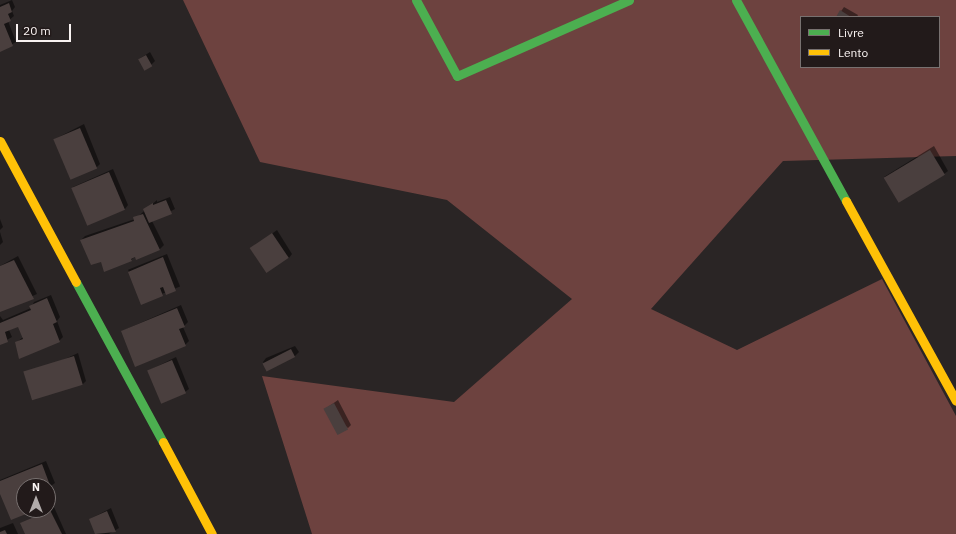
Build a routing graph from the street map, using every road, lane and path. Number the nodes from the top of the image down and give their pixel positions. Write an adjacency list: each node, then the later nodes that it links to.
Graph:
1 (416, 0): 2 (street)
2 (629, 0)
3 (736, 0): 5 (street)
4 (0, 141): 6 (street)
5 (956, 401)
6 (212, 534)

